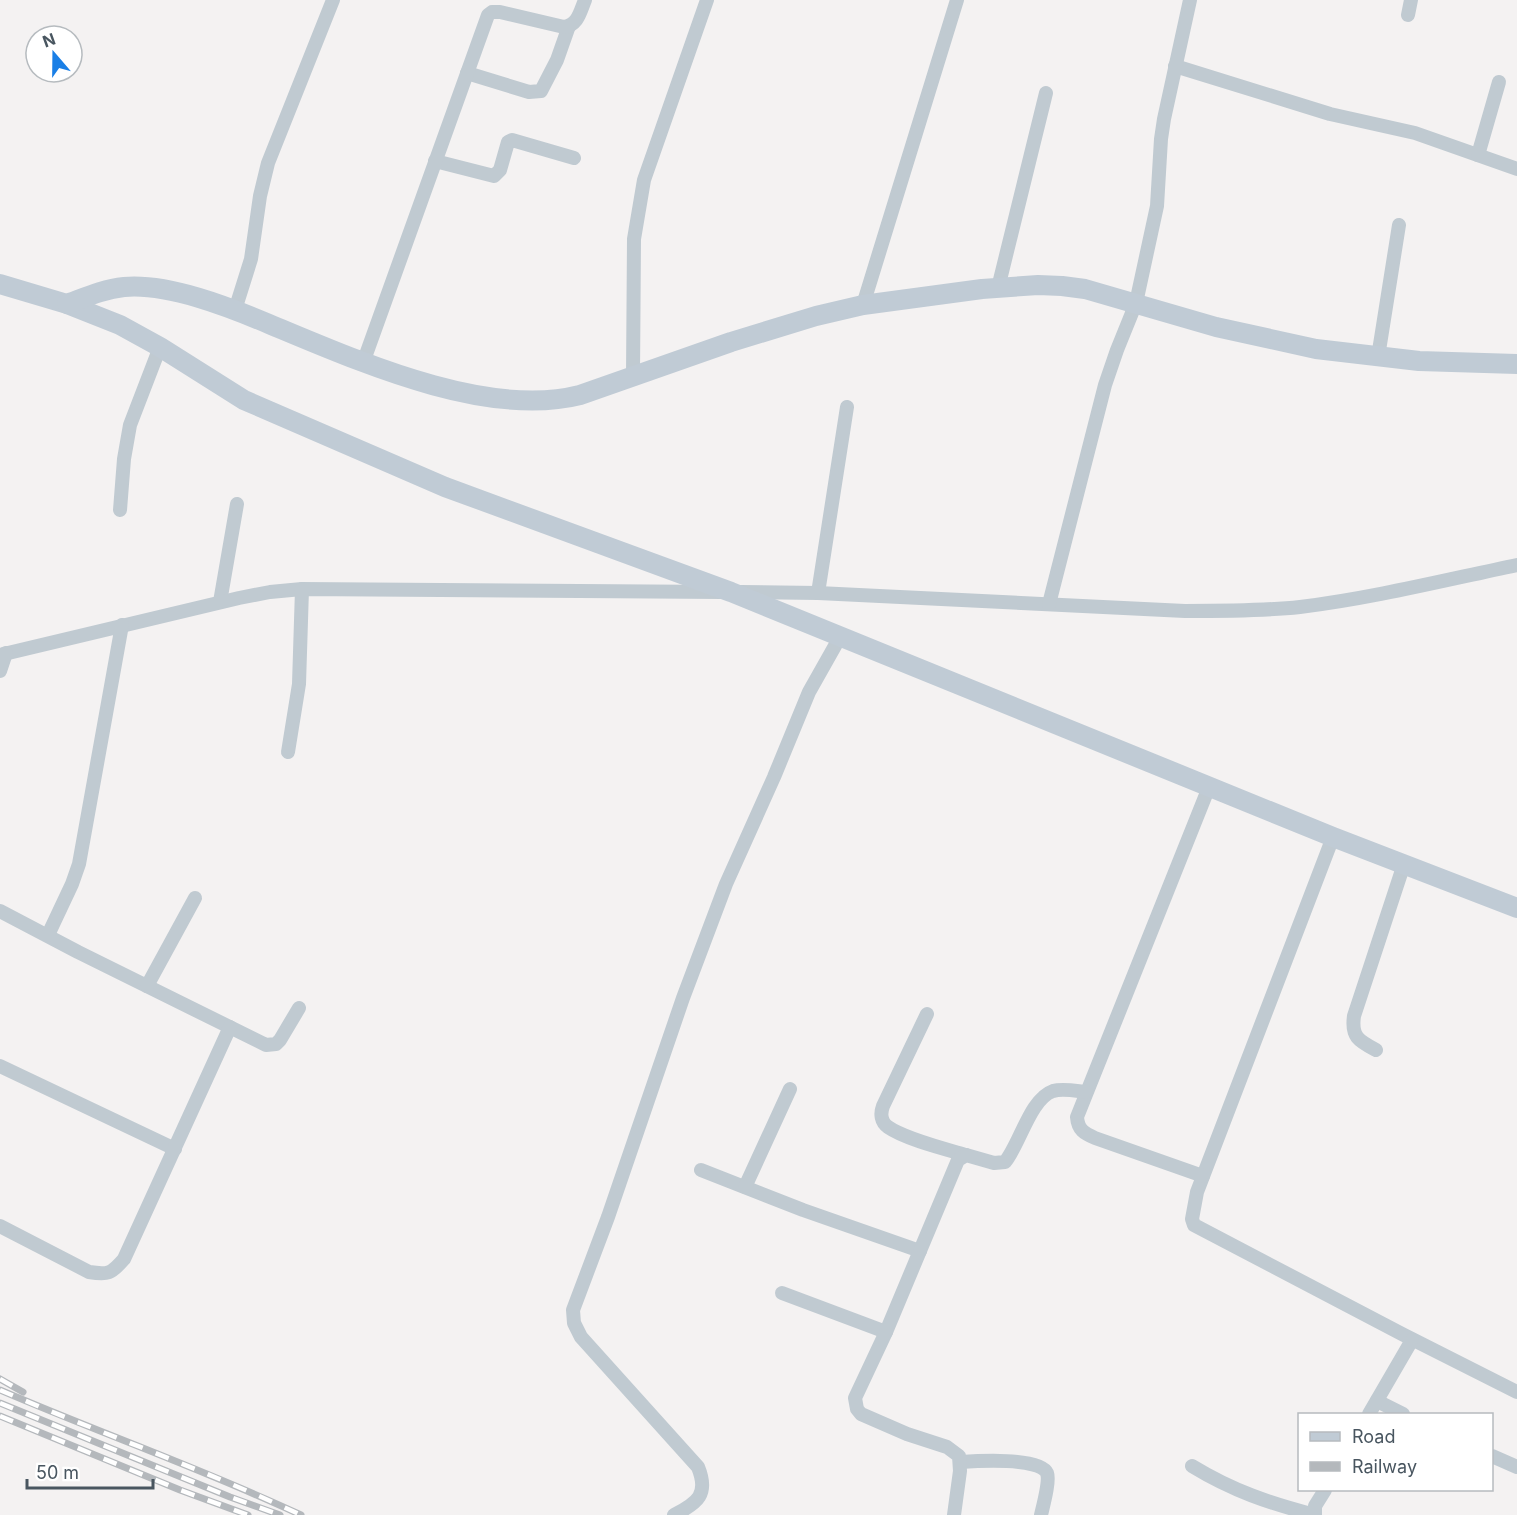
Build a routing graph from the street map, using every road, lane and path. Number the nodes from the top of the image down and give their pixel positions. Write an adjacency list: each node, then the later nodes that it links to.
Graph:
1 (333, 0): 23 (street)
2 (585, 0): 8 (street)
3 (707, 0): 28 (street)
4 (957, 0): 22 (street)
5 (1190, 0): 9 (street)
6 (1411, 0): 7 (street)
7 (1408, 15)
8 (569, 26): 10 (street); 10 (street)
9 (1175, 66): 13 (street); 20 (street)
10 (467, 73): 15 (street)
11 (1499, 82): 13 (street)
12 (1046, 93): 19 (street)
13 (1478, 155): 16 (street)
14 (574, 159): 15 (street)
15 (435, 161): 26 (street)
16 (1517, 170)
17 (1399, 225): 25 (street)
18 (0, 284): 21 (street)
19 (998, 288): 20 (street); 22 (street)
20 (1136, 303): 25 (street); 37 (street)
21 (68, 304): 23 (street); 24 (street)
22 (863, 305): 28 (street)
23 (235, 310): 26 (street)
24 (160, 347): 31 (street); 34 (street)
25 (1378, 357): 27 (street)
26 (363, 363): 28 (street)
27 (1517, 364)
28 (633, 376)
29 (847, 407): 35 (street)
30 (237, 504): 36 (street)
31 (120, 510)
32 (1517, 565): 37 (street)
33 (302, 589): 34 (street); 36 (street); 42 (street)
34 (730, 592): 35 (street); 39 (street)
35 (818, 593): 37 (street)
36 (220, 602): 38 (street)
37 (1049, 604)
38 (122, 625): 40 (street); 49 (street)
39 (840, 637): 43 (street); 77 (street)
40 (3, 654): 41 (street)
41 (0, 671)
42 (288, 752)
43 (1209, 787): 44 (street); 57 (street)
44 (1333, 837): 45 (street); 61 (street)
45 (1404, 864): 47 (street); 54 (street)
46 (195, 898): 50 (street)
47 (1517, 908)
48 (0, 911): 49 (street)
49 (48, 935): 50 (street)
50 (147, 986): 53 (street)
51 (299, 1008): 53 (street)
52 (927, 1014): 59 (street)
53 (230, 1027): 58 (street)
54 (1376, 1050)
55 (0, 1066): 58 (street)
56 (790, 1089): 62 (street)
57 (1086, 1092): 59 (street); 61 (street)
58 (174, 1149): 63 (street)
59 (966, 1155): 64 (street)
60 (701, 1170): 62 (street)
61 (1203, 1176): 67 (street)
62 (745, 1187): 64 (street)
63 (0, 1226)
64 (920, 1251): 66 (street)
65 (782, 1293): 66 (street)
66 (886, 1332): 73 (street)
67 (1412, 1340): 68 (street); 69 (street)
68 (1517, 1392)
69 (1377, 1401): 70 (street); 71 (street)
70 (1370, 1413)
71 (1401, 1413)
72 (1493, 1457): 75 (street)
73 (960, 1462): 78 (street); 79 (street)
74 (1192, 1466): 76 (street)
75 (1517, 1467)
76 (1324, 1491)
77 (674, 1515)
78 (954, 1515)
79 (1041, 1515)

